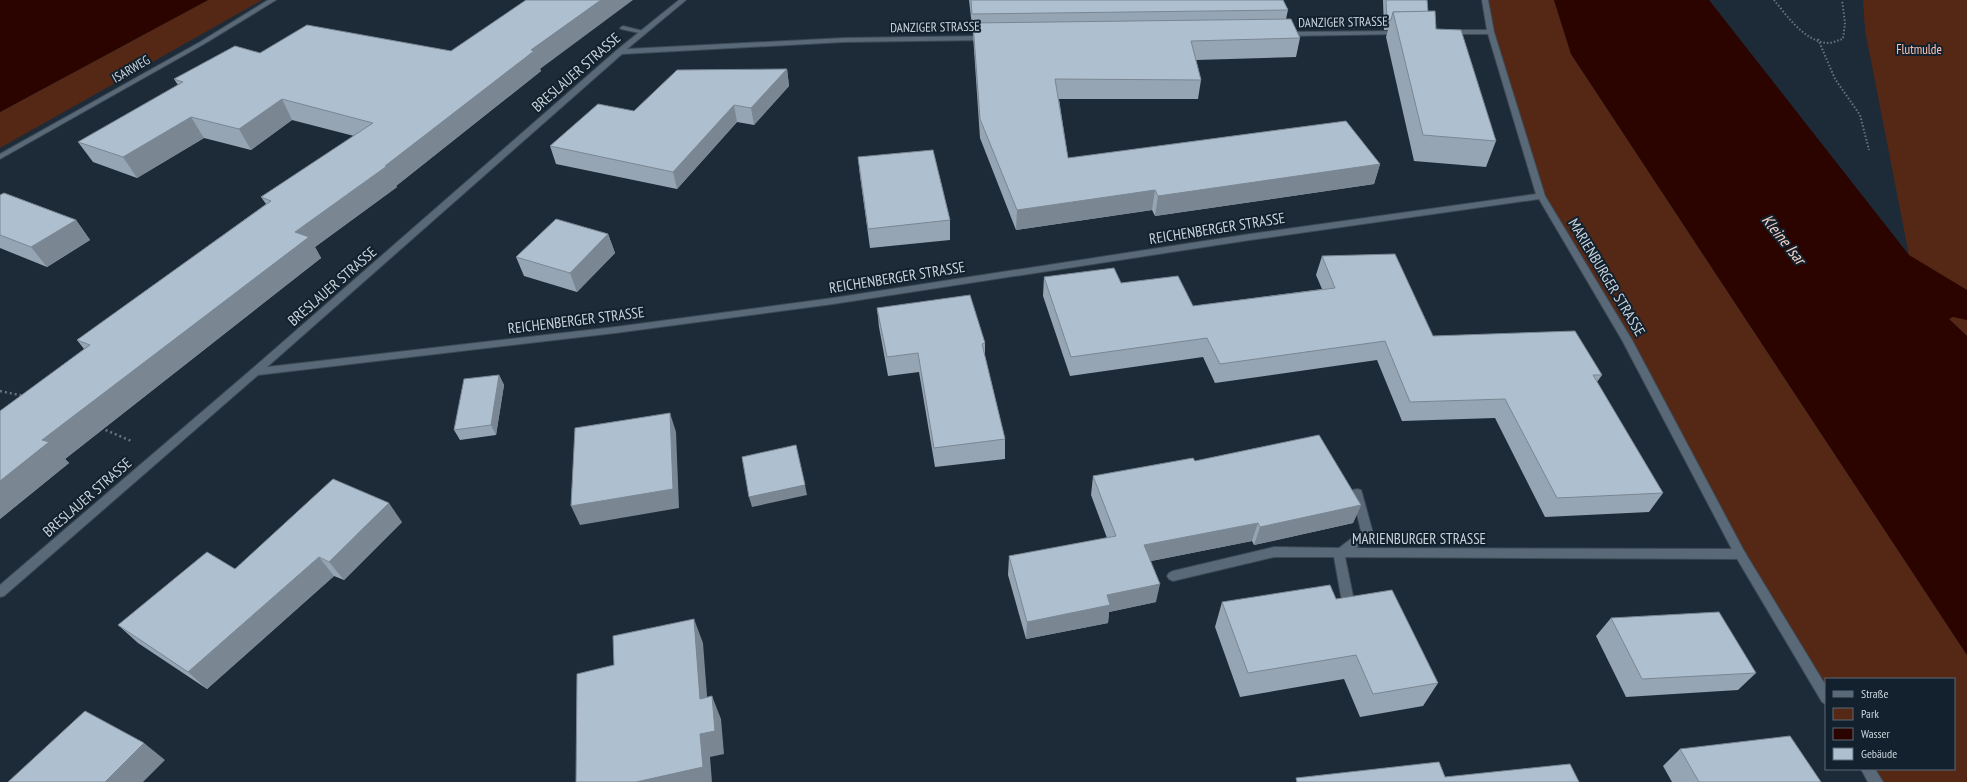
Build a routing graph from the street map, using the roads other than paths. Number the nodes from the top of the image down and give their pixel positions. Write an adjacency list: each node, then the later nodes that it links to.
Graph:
1 (273, 0): 12 (street, ISARWEG)
2 (683, 0): 5 (street, BRESLAUER STRASSE)
3 (1485, 0): 7 (street, MARIENBURGER STRASSE)
4 (623, 28): 5 (street)
5 (644, 32): 11 (street, BRESLAUER STRASSE)
6 (1444, 32): 7 (street)
7 (1491, 32): 13 (street, MARIENBURGER STRASSE)
8 (1404, 33): 9 (street, DANZIGER STRASSE)
9 (1277, 34)
10 (993, 38): 11 (street, DANZIGER STRASSE)
11 (620, 52): 14 (street, BRESLAUER STRASSE)
12 (0, 157)
13 (1541, 196): 14 (street, REICHENBERGER STRASSE); 17 (street, MARIENBURGER STRASSE)
14 (255, 372): 19 (street, BRESLAUER STRASSE)
15 (1357, 493): 16 (street)
16 (1339, 554): 17 (street, MARIENBURGER STRASSE); 18 (street, MARIENBURGER STRASSE); 20 (street)
17 (1740, 554): 21 (street, MARIENBURGER STRASSE)
18 (1173, 576)
19 (0, 592)
20 (1354, 610)
21 (1825, 696)
22 (1869, 770): 23 (street)
23 (1876, 782)

